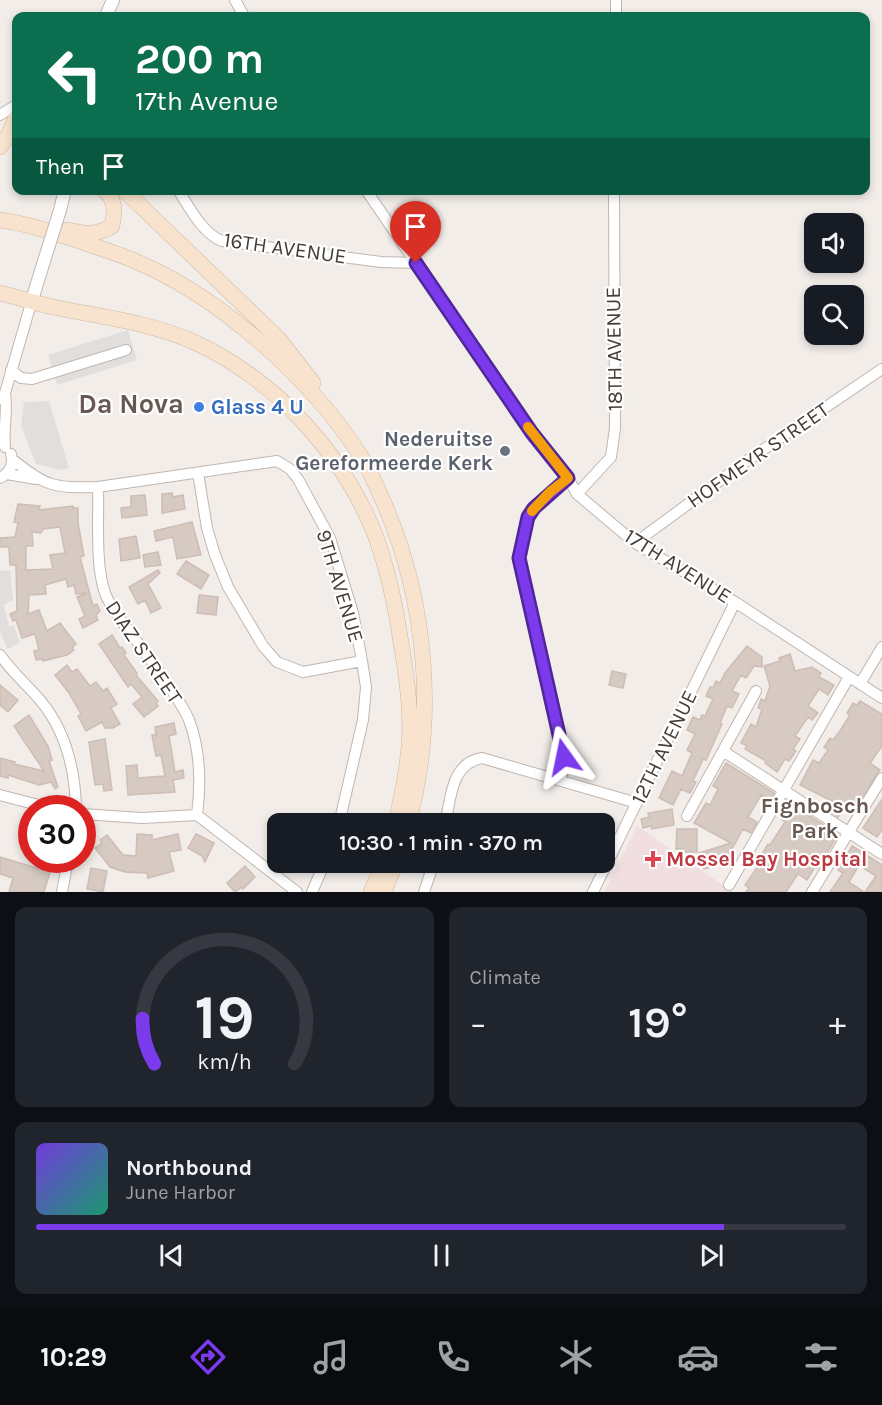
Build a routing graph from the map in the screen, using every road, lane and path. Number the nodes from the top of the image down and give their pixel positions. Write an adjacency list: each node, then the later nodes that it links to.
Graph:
1 (12, 127): 2 (main road)
2 (0, 147)
3 (64, 195): 15 (street, bridge)
4 (108, 195): 12 (main road)
5 (129, 195): 10 (main road)
6 (136, 195): 10 (main road)
7 (182, 195): 13 (street, 16TH AVENUE)
8 (369, 195): 13 (street, 17TH AVENUE)
9 (614, 195): 29 (street, 18TH AVENUE)
10 (145, 212): 23 (main road)
11 (0, 220): 12 (main road)
12 (29, 224): 19 (main road)
13 (416, 263): 26 (street, 17TH AVENUE)
14 (0, 293): 15 (main road)
15 (32, 300): 18 (street); 50 (main road)
16 (126, 350): 18 (street)
17 (882, 369): 30 (street, HOFMEYR STREET)
18 (11, 370): 20 (street)
19 (296, 377): 23 (main road); 51 (main road)
20 (2, 396): 21 (street)
21 (2, 446): 22 (street, 9TH AVENUE)
22 (12, 459): 25 (street); 27 (street, 9TH AVENUE)
23 (363, 459): 52 (main road)
24 (198, 473): 28 (street, 9TH AVENUE); 34 (street); 34 (street, 9TH AVENUE)
25 (3, 476): 27 (street, 9TH AVENUE)
26 (568, 478): 29 (street, 17TH AVENUE); 43 (street)
27 (36, 479): 28 (street, 9TH AVENUE)
28 (98, 487): 55 (street, DIAZ STREET)
29 (577, 494): 30 (street, 17TH AVENUE)
30 (635, 543): 31 (street, 17TH AVENUE)
31 (735, 602): 37 (street, 17TH AVENUE); 48 (street, 12TH AVENUE)
32 (882, 647): 38 (street)
33 (0, 655): 36 (street)
34 (362, 661): 49 (street, 9TH AVENUE)
35 (0, 665): 36 (street)
36 (14, 674): 46 (street)
37 (849, 677): 38 (street, 17TH AVENUE); 44 (street)
38 (860, 684): 40 (street, 17TH AVENUE)
39 (756, 691): 41 (street)
40 (882, 698)
41 (723, 751): 44 (street); 56 (street)
42 (882, 778): 57 (street)
43 (561, 780): 48 (street); 53 (street)
44 (784, 790): 57 (street); 64 (street)
45 (0, 795): 47 (street)
46 (76, 795)
47 (18, 800)
48 (637, 803): 71 (street, 12TH AVENUE)
49 (342, 813)
50 (399, 813)
51 (400, 813)
52 (410, 813)
53 (449, 813)
54 (96, 815): 55 (street)
55 (197, 815): 66 (street)
56 (687, 816)
57 (849, 832): 58 (street); 72 (street)
58 (882, 854)
59 (66, 873): 65 (street)
60 (320, 873): 67 (street)
61 (379, 873): 68 (main road)
62 (392, 873): 69 (main road)
63 (430, 873): 70 (street)
64 (729, 885)
65 (62, 892)
66 (297, 892)
67 (312, 892)
68 (371, 892)
69 (384, 892)
70 (424, 892)
71 (593, 892)
72 (812, 892)

